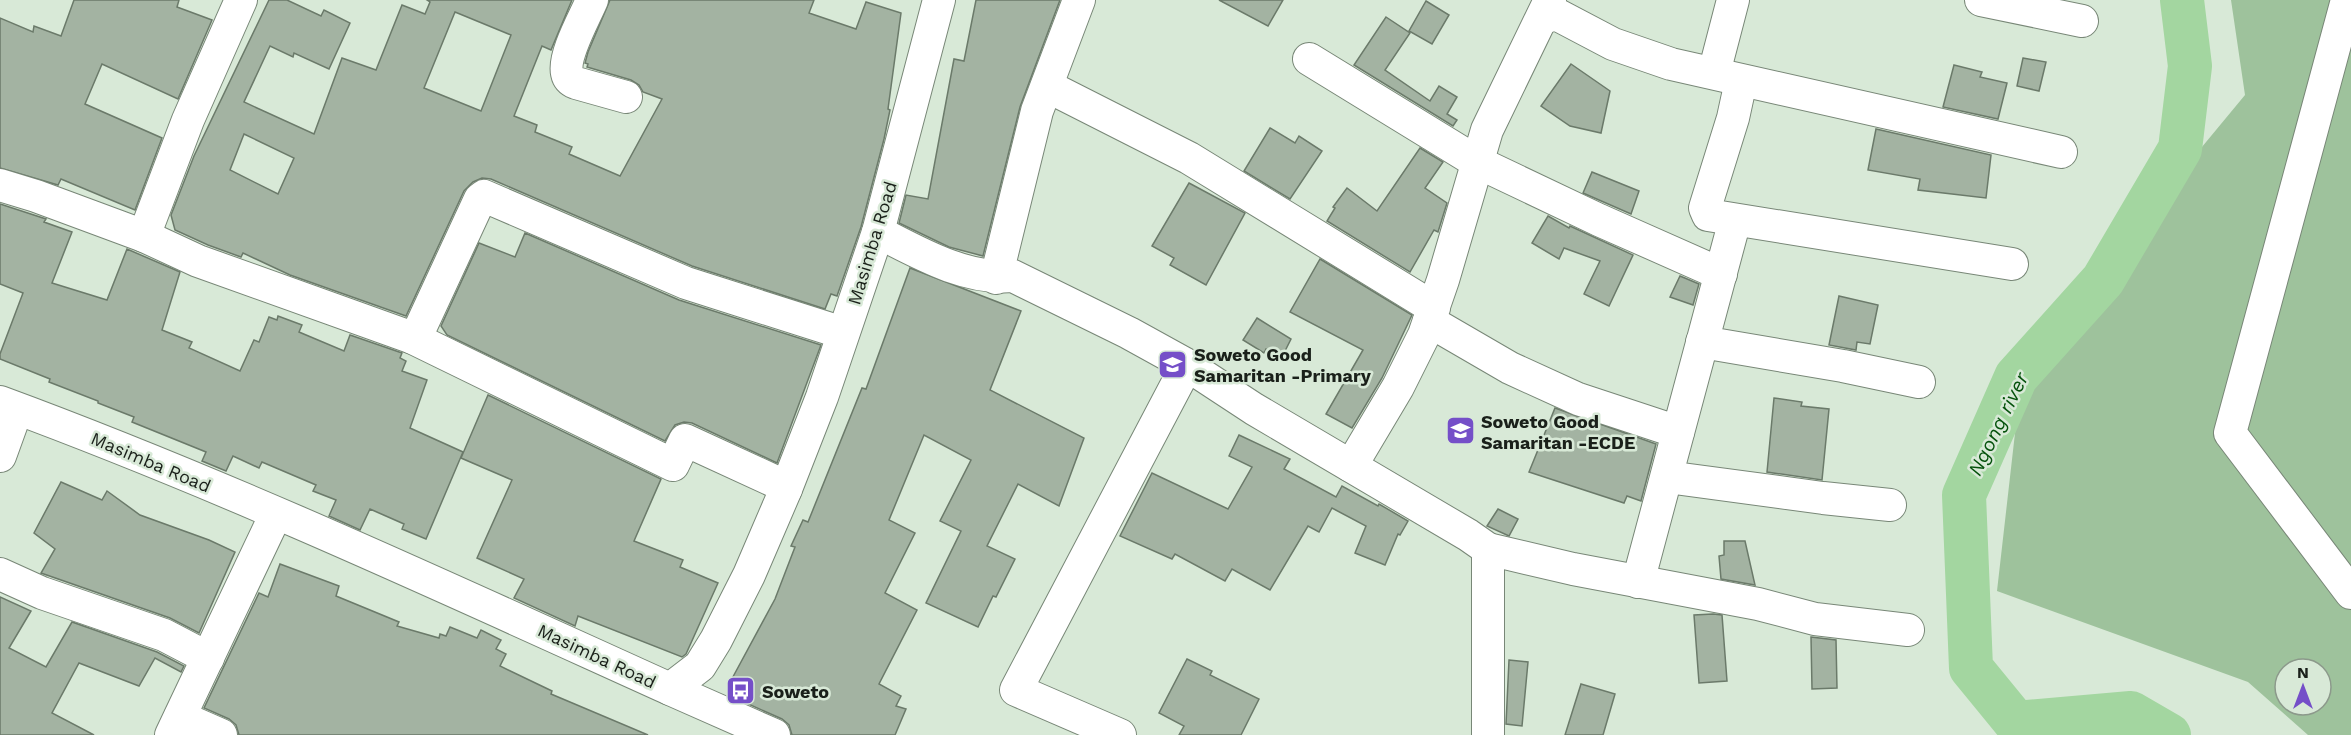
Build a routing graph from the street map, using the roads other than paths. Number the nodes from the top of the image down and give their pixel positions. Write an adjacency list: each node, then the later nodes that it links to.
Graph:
1 (241, 0): 19 (street)
2 (592, 0): 13 (street)
3 (1079, 0): 12 (street)
4 (1733, 0): 11 (street)
5 (1981, 0): 9 (street)
6 (2347, 0): 40 (street)
7 (931, 3): 18 (street, Masimba Road)
8 (1539, 6): 11 (street); 15 (street)
9 (2082, 21)
10 (1309, 59): 15 (street)
11 (1727, 77): 14 (street); 17 (street)
12 (1047, 86): 22 (street); 23 (street)
13 (626, 97)
14 (2061, 152)
15 (1477, 162): 21 (street); 23 (street)
16 (0, 185): 19 (street)
17 (1735, 220): 20 (street); 21 (street)
18 (878, 232): 22 (street); 24 (street, Masimba Road)
19 (144, 236): 25 (street)
20 (2012, 264)
21 (1721, 274): 26 (street)
22 (996, 278): 27 (street)
23 (1432, 315): 30 (street); 32 (street)
24 (843, 333): 25 (street); 34 (street, Masimba Road)
25 (414, 338): 34 (street)
26 (1702, 342): 28 (street); 30 (street)
27 (1186, 365): 32 (street); 47 (street)
28 (1919, 381)
29 (9, 405): 31 (street); 36 (street, Masimba Road)
30 (1678, 432): 33 (street)
31 (0, 456)
32 (1351, 466): 37 (street)
33 (1667, 477): 35 (street); 39 (street)
34 (786, 489): 43 (street, Masimba Road)
35 (1890, 505)
36 (276, 514): 42 (street); 43 (street, Masimba Road)
37 (1488, 549): 39 (street); 48 (street)
38 (0, 574): 42 (street)
39 (1638, 582): 41 (street)
40 (2351, 593)
41 (1908, 630)
42 (208, 658): 44 (street)
43 (670, 689): 46 (street)
44 (176, 726): 45 (street)
45 (221, 735)
46 (774, 735)
47 (1120, 735)
48 (1488, 735)

